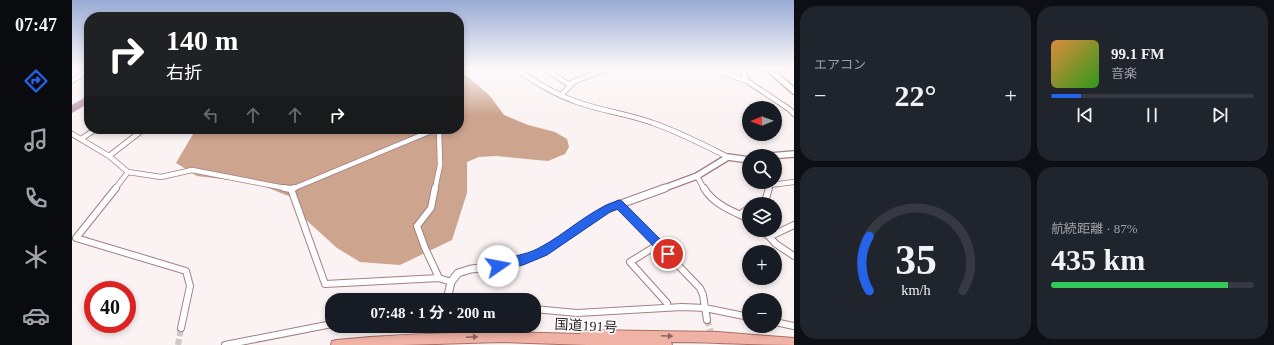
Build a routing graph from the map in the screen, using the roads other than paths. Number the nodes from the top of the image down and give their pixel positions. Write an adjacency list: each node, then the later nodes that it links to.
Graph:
1 (542, 84): 6 (street)
2 (572, 84): 6 (street)
3 (752, 84): 7 (street)
4 (786, 84): 5 (street)
5 (794, 91)
6 (561, 95): 17 (street)
7 (794, 114)
8 (72, 134): 13 (street)
9 (88, 134): 13 (street)
10 (138, 134): 16 (street)
11 (424, 134): 22 (street)
12 (439, 134): 31 (street)
13 (81, 139): 16 (street)
14 (794, 154): 15 (street)
15 (782, 155)
16 (110, 156): 19 (street)
17 (728, 157): 18 (street); 20 (street)
18 (742, 159)
19 (128, 172): 22 (street); 42 (street)
20 (697, 176): 24 (street); 25 (street)
21 (794, 182): 23 (street)
22 (291, 189): 31 (street)
23 (766, 197)
24 (619, 204): 29 (street); 32 (street)
25 (741, 214)
26 (794, 225): 27 (street)
27 (782, 232)
28 (769, 237): 30 (street)
29 (659, 244): 34 (street); 35 (street)
30 (794, 256)
31 (439, 278): 32 (street)
32 (451, 282): 33 (street)
33 (449, 293)
34 (667, 303)
35 (705, 308): 36 (street); 37 (street); 38 (street)
36 (541, 310)
37 (742, 316)
38 (707, 320)
39 (782, 323): 41 (street)
40 (325, 325): 45 (street)
41 (794, 326)
42 (181, 328)
43 (516, 337): 44 (highway, one-way to 44); 46 (highway, 国道191号, one-way to 43); 47 (highway, 国道191号)
44 (794, 343)
45 (225, 345)
46 (336, 345)
47 (667, 345)

